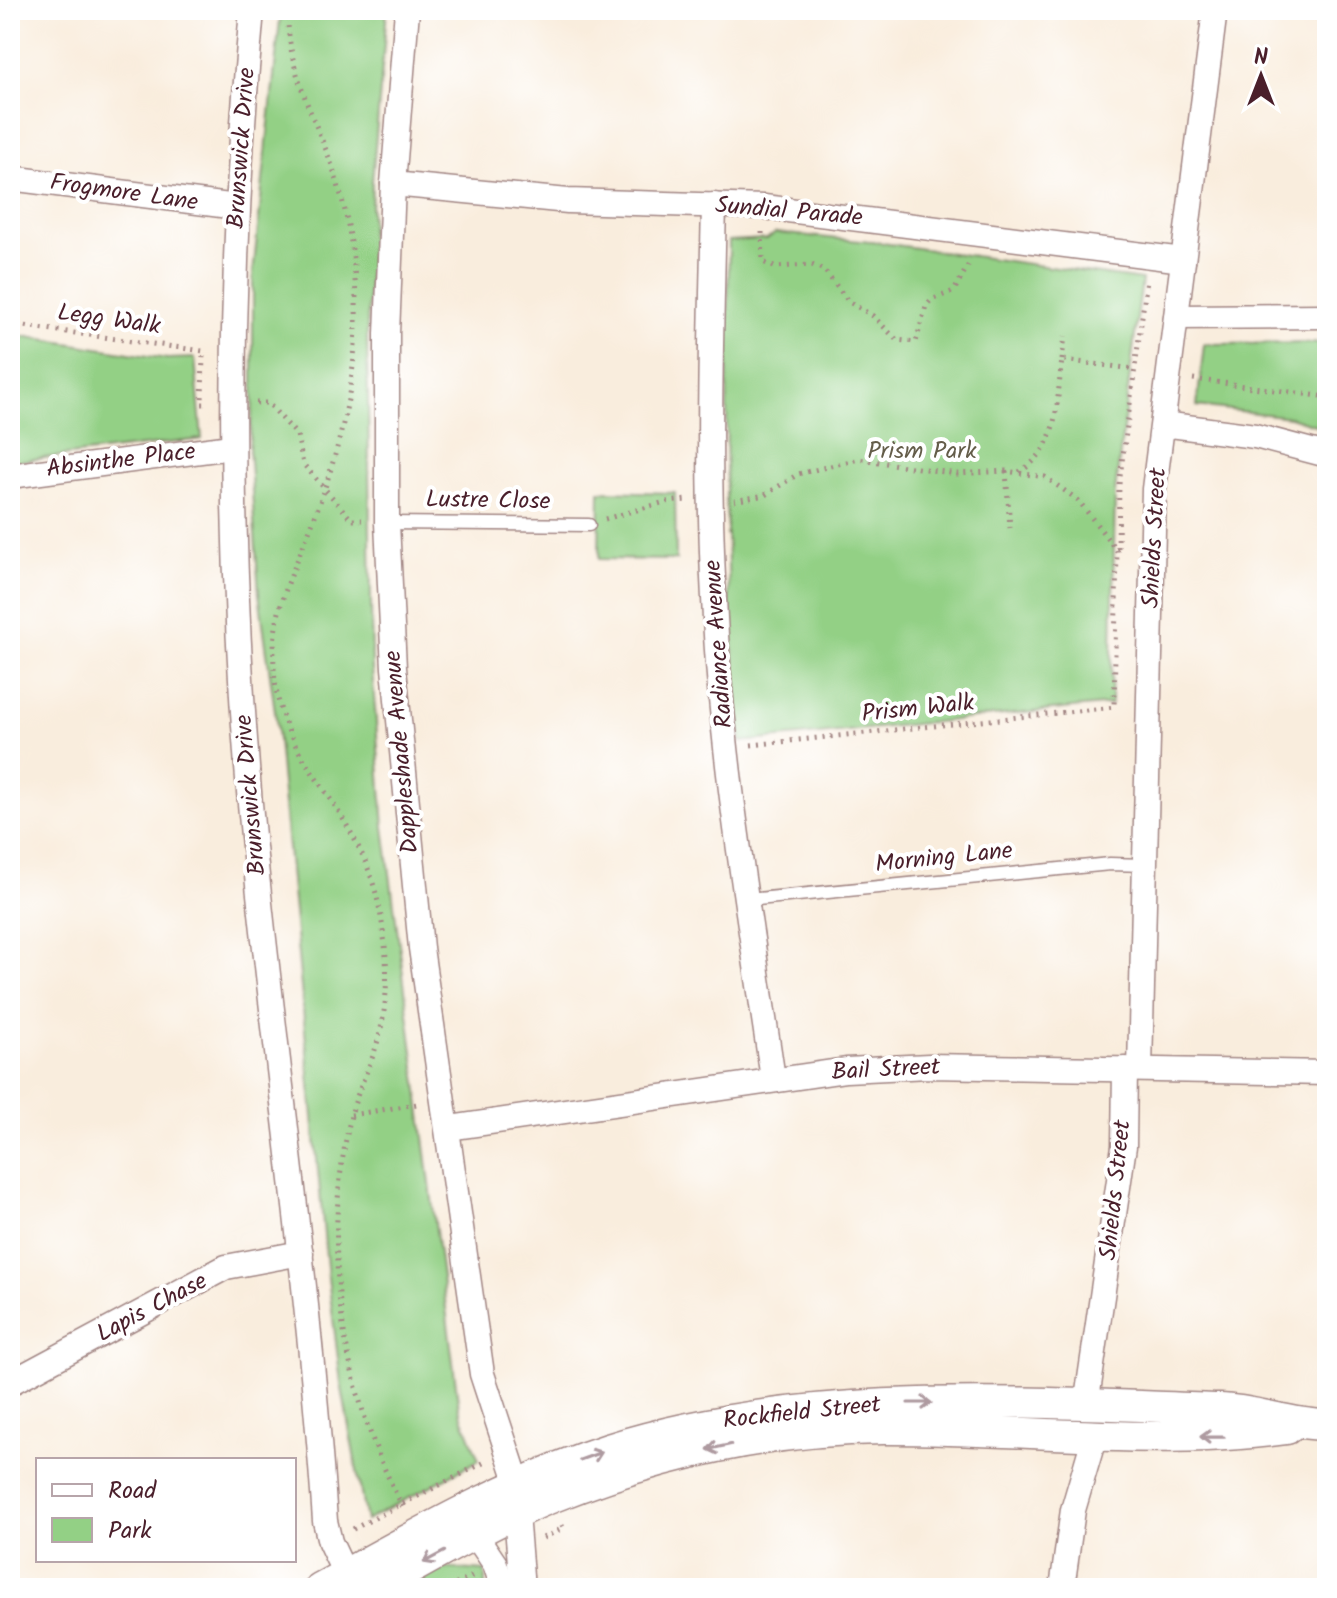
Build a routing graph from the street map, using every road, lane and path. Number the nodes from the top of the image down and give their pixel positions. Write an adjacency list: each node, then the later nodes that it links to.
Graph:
1 (252, 10): 8 (street, Brunswick Drive)
2 (288, 10): 29 (path)
3 (407, 10): 6 (street, Dappleshade Avenue)
4 (1215, 10): 12 (street, Shields Street)
5 (10, 178): 8 (street, Frogmore Lane)
6 (393, 184): 7 (street, Sundial Parade); 31 (street, Dappleshade Avenue)
7 (714, 205): 9 (street, Sundial Parade); 30 (street, Radiance Avenue)
8 (237, 207): 22 (street, Brunswick Drive)
9 (764, 207): 10 (street, Sundial Parade); 10 (path)
10 (985, 234): 11 (street, Sundial Parade)
11 (1150, 256): 12 (street, Sundial Parade); 19 (path)
12 (1183, 260): 14 (street, Shields Street)
13 (1327, 316): 14 (street)
14 (1176, 317): 20 (street, Shields Street)
15 (10, 324): 17 (path, Legg Walk)
16 (1065, 336): 18 (path)
17 (203, 351)
18 (1062, 360): 19 (path); 27 (path)
19 (1135, 369): 35 (path)
20 (1169, 375): 21 (path); 23 (street, Shields Street)
21 (1327, 397)
22 (231, 404): 24 (street, Brunswick Drive); 29 (path)
23 (1163, 424): 25 (street); 34 (street, Shields Street)
24 (231, 447): 28 (street, Absinthe Place); 45 (street, Brunswick Drive)
25 (1327, 455)
26 (1006, 471): 27 (path); 30 (path); 33 (path)
27 (1018, 472): 35 (path)
28 (10, 476)
29 (325, 489): 31 (path); 43 (path)
30 (711, 501): 32 (path); 36 (street, Radiance Avenue)
31 (387, 523): 32 (lane, Lustre Close); 44 (street, Dappleshade Avenue)
32 (589, 525)
33 (1010, 528)
34 (1153, 549): 35 (path); 37 (street, Shields Street)
35 (1117, 551): 36 (path, Prism Walk)
36 (726, 749): 38 (street, Radiance Avenue)
37 (1145, 865): 38 (lane, Morning Lane); 39 (street, Shields Street)
38 (747, 900): 41 (street, Radiance Avenue)
39 (1132, 1069): 40 (street, Bail Street); 41 (street, Bail Street); 47 (street, Shields Street)
40 (1327, 1073)
41 (773, 1079): 44 (street, Bail Street)
42 (422, 1103): 43 (path)
43 (351, 1115): 51 (path)
44 (449, 1128): 49 (street, Dappleshade Avenue)
45 (301, 1253): 46 (street, Lapis Chase); 54 (street, Brunswick Drive)
46 (10, 1383)
47 (1089, 1421): 48 (street, Rockfield Street); 50 (street, Rockfield Street, one-way to 47); 52 (street, Rockfield Street, one-way to 52); 61 (street, Shields Street)
48 (1322, 1425)
49 (506, 1452): 50 (street, Dappleshade Avenue); 51 (path)
50 (518, 1484): 52 (street); 53 (street, Rockfield Street)
51 (401, 1503): 54 (path); 55 (path)
52 (516, 1514): 53 (street, Rockfield Street); 60 (street)
53 (468, 1524): 55 (street, Rockfield Street); 59 (street)
54 (330, 1542): 56 (street, Brunswick Drive)
55 (424, 1548): 56 (street, Rockfield Street); 57 (street, Rockfield Street); 58 (path)
56 (339, 1583)
57 (376, 1588)
58 (447, 1588)
59 (503, 1588)
60 (522, 1588)
61 (1062, 1588)

